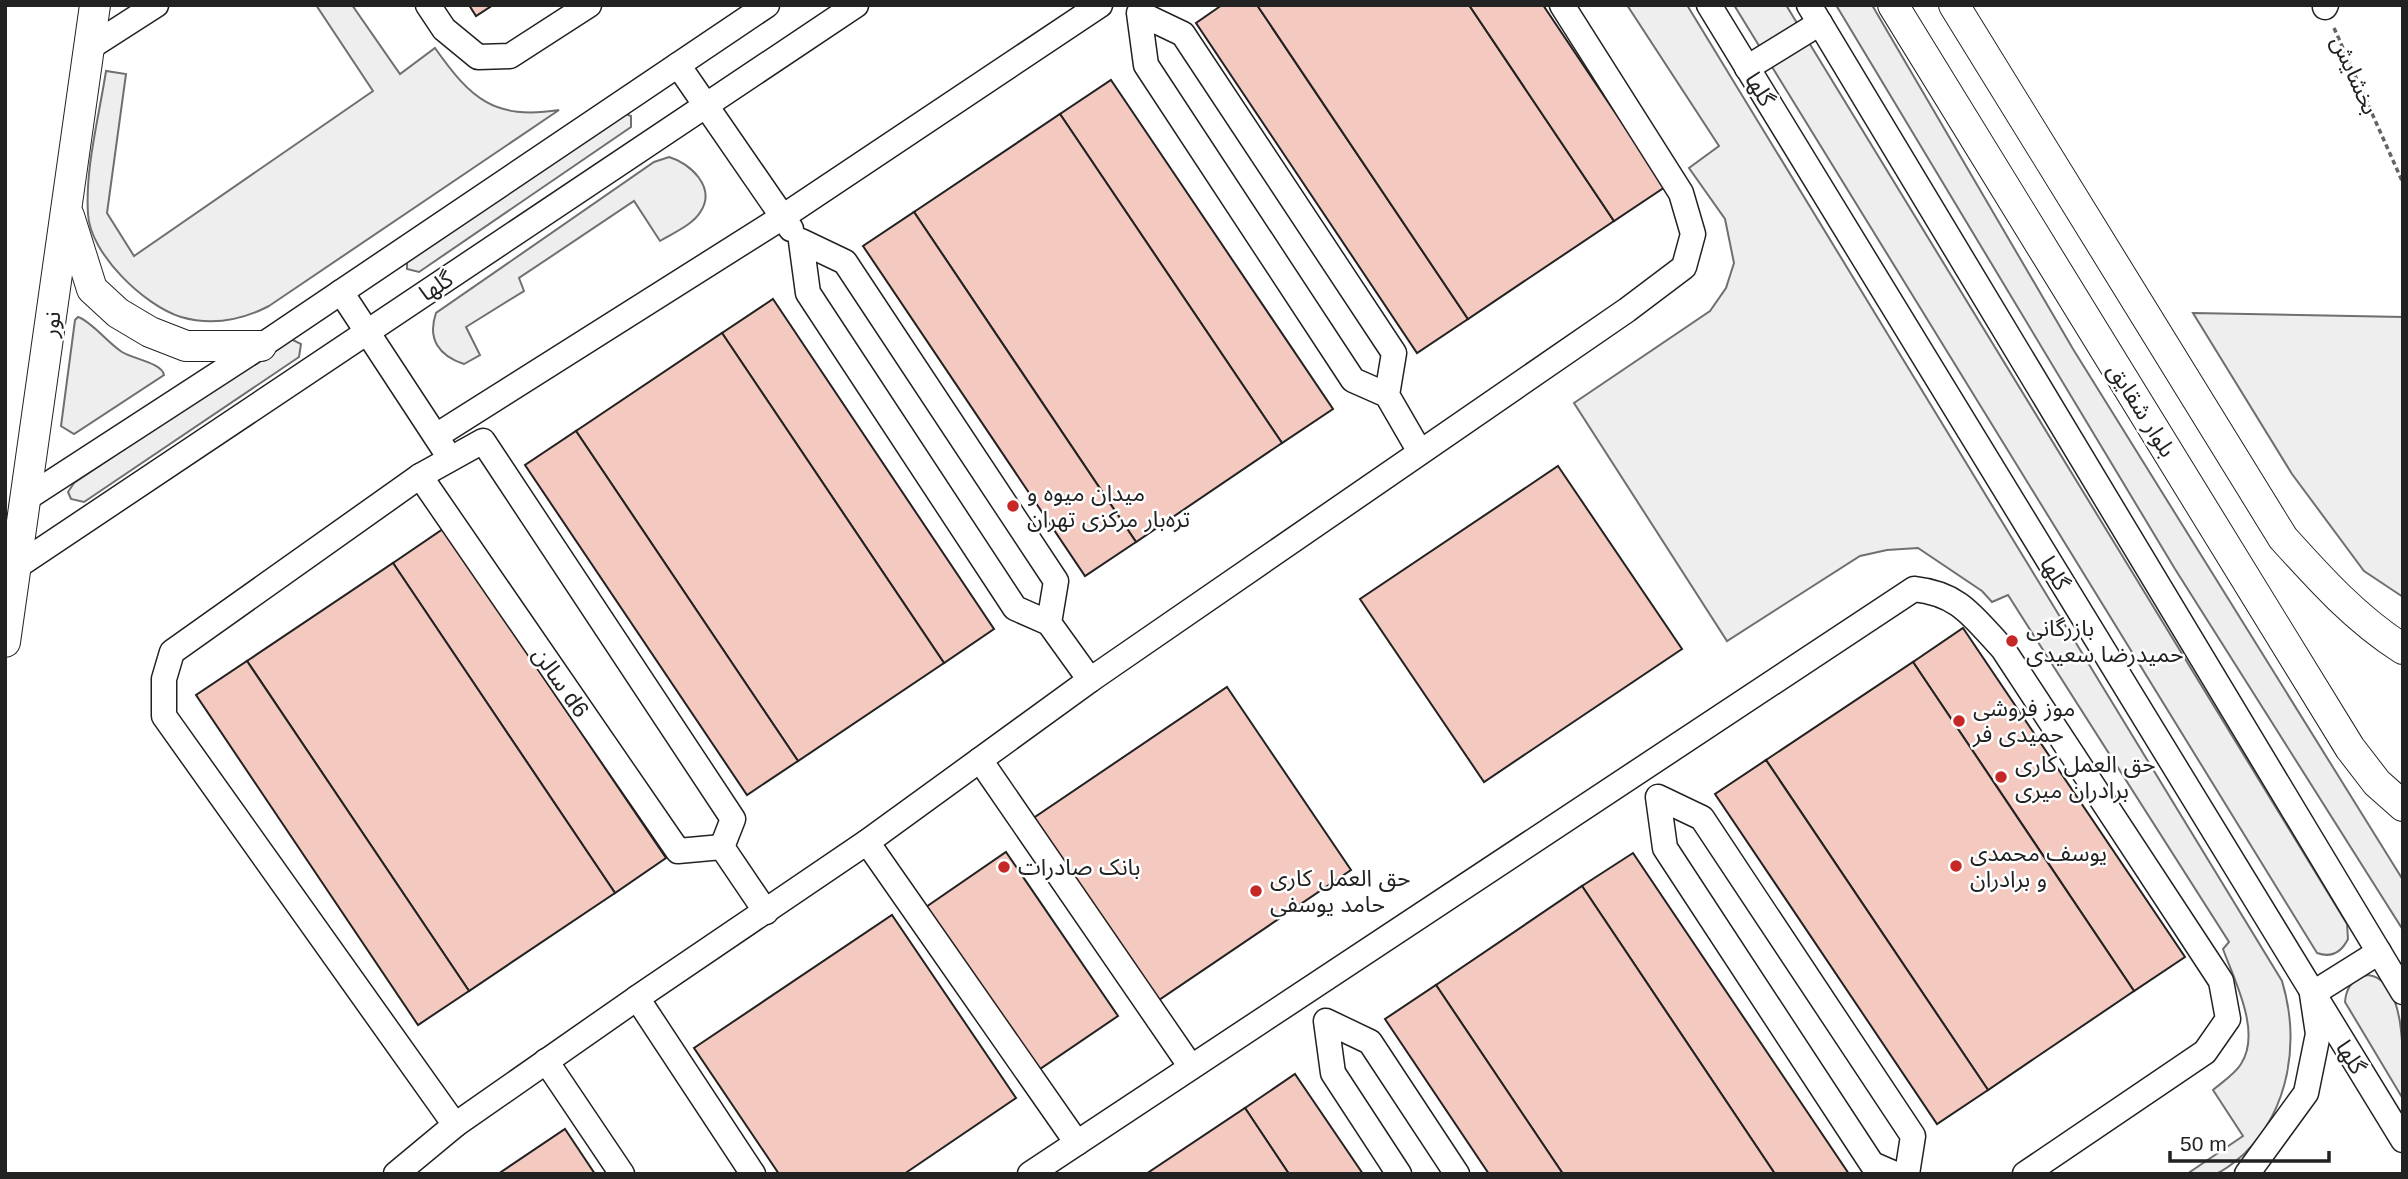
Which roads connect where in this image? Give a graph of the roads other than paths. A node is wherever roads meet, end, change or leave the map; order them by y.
1 (95, 5) edge
2 (156, 5) edge
3 (428, 5) edge
4 (589, 5) edge
5 (767, 5) edge
6 (856, 5) edge
7 (1100, 5) edge
8 (1562, 5) edge
9 (1709, 5) edge
10 (1892, 5) edge
11 (1954, 5) edge
12 (1136, 9) edge
13 (1814, 14) edge
14 (89, 48) junction
15 (678, 65) junction
16 (1747, 68) junction
17 (705, 107) junction
18 (66, 209) junction
19 (781, 218) junction
20 (801, 241) junction
21 (341, 292) junction
22 (368, 332) junction
23 (261, 346) junction
24 (1387, 395) junction
25 (436, 436) junction
26 (1420, 452) junction
27 (450, 459) junction
28 (420, 477) junction
29 (16, 504) edge
30 (11, 571) edge
31 (1049, 623) junction
32 (5, 642) edge
33 (2403, 649) edge
34 (1090, 680) junction
35 (980, 760) junction
36 (1642, 769) junction
37 (1658, 797) junction
38 (2403, 806) edge
39 (867, 842) junction
40 (722, 847) junction
41 (766, 912) junction
42 (2379, 953) junction
43 (1307, 990) junction
44 (2403, 992) edge
45 (2312, 994) junction
46 (637, 998) junction
47 (1326, 1021) junction
48 (547, 1061) junction
49 (1191, 1067) junction
50 (455, 1125) junction
51 (2403, 1140) edge
52 (1077, 1143) junction
53 (396, 1174) edge
54 (622, 1174) edge
55 (753, 1174) edge
56 (1030, 1174) edge
57 (1399, 1174) edge
58 (1457, 1174) edge
59 (1895, 1174) edge
60 (1907, 1174) edge
61 (2025, 1174) edge
62 (2247, 1174) edge

1 - 14 main road, نور
2 - 14 street
3 - 4 street
5 - 15 street
6 - 17 street, گلها
7 - 19 street
8 - 26 street
9 - 16 street, گلها
10 - 38 main road, بلوار شقایق
11 - 33 main road
12 - 24 street
12 - 24 street
13 - 16 street
13 - 42 street
14 - 18 main road, نور
15 - 17 street
15 - 21 street
16 - 45 street, گلها
17 - 19 street
17 - 22 street, گلها
18 - 23 main road
18 - 29 main road, نور
19 - 20 street
19 - 25 street
20 - 31 street
20 - 31 street
21 - 22 street
21 - 23 street
22 - 25 street
22 - 30 street, گلها
23 - 29 street
24 - 26 street
25 - 27 street
26 - 34 street
27 - 28 street
27 - 40 street
28 - 40 street, سالن d6
28 - 50 street
29 - 30 main road, نور
30 - 32 main road, نور
31 - 34 street
34 - 35 street
35 - 39 street
35 - 49 street
36 - 37 street
36 - 43 street
36 - 61 street
37 - 59 street
37 - 60 street
39 - 41 street
39 - 52 street
40 - 41 street
41 - 46 street
42 - 44 street
42 - 45 street
43 - 47 street
43 - 49 street
45 - 51 street, گلها
45 - 62 street
46 - 48 street
46 - 55 street
47 - 57 street
47 - 58 street
48 - 50 street
48 - 54 street
49 - 52 street
50 - 53 street
52 - 56 street

